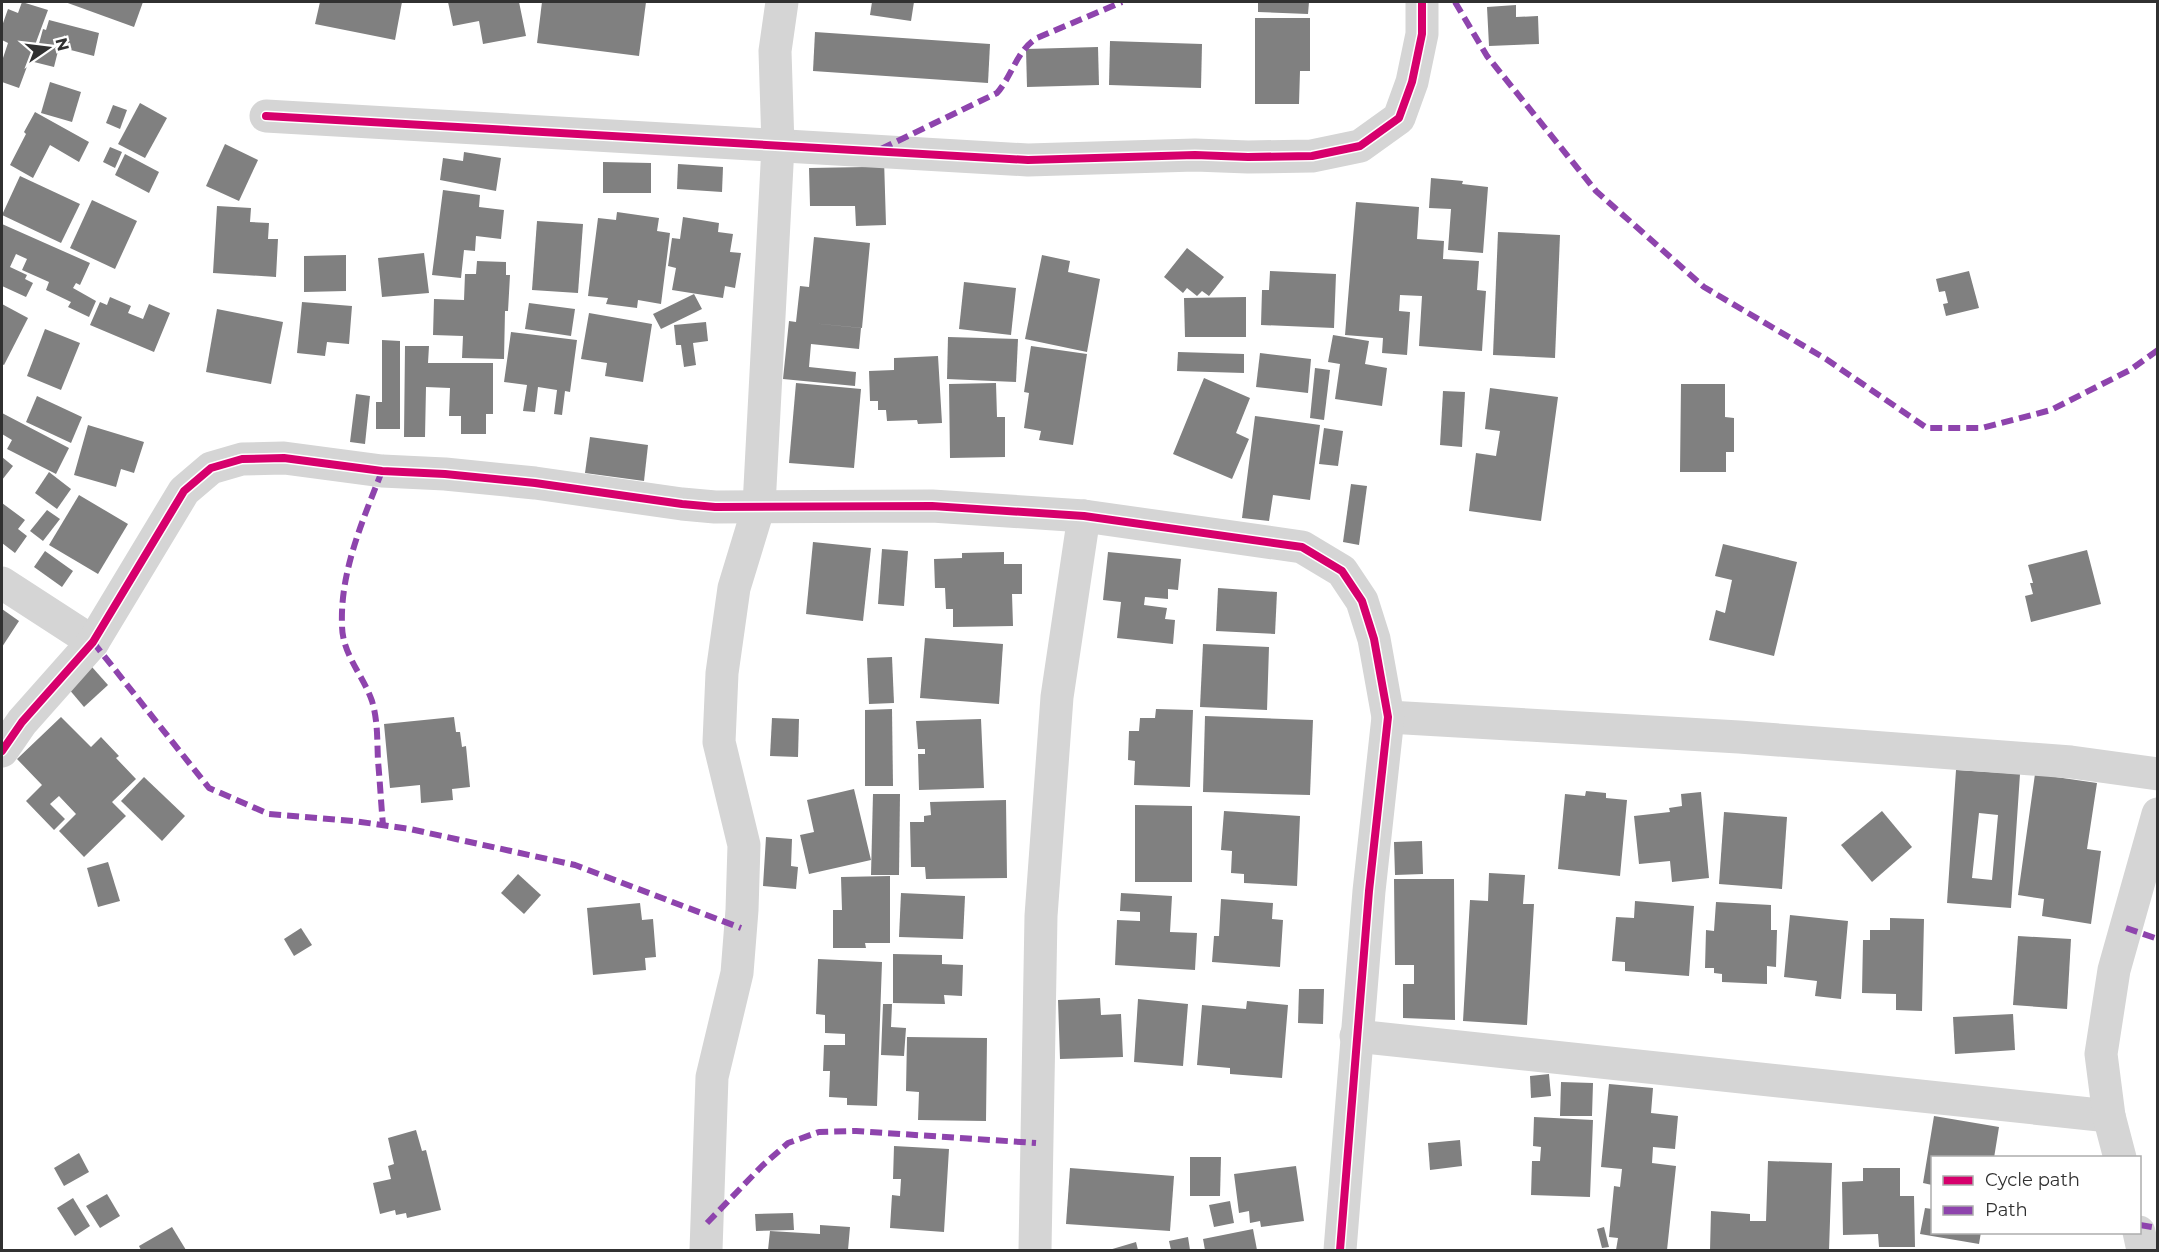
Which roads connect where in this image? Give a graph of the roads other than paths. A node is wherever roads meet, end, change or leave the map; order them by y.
1 (782, 2) edge
2 (1422, 2) edge
3 (266, 117) dead end
4 (778, 146) junction
5 (759, 506) junction
6 (1084, 516) junction
7 (2, 583) edge
8 (93, 642) junction
9 (1388, 717) junction
10 (2, 751) edge
11 (2157, 774) edge
12 (2157, 814) edge
13 (1356, 1036) junction
14 (2109, 1116) junction
15 (2119, 1156) edge
16 (2139, 1234) edge
17 (706, 1251) edge
18 (1035, 1251) edge
19 (1340, 1251) edge
20 (2143, 1251) edge

1 - 4 street
2 - 4 street
3 - 4 street
4 - 5 street
5 - 6 street
5 - 8 street
5 - 17 street
6 - 9 street
6 - 18 street
7 - 8 street
8 - 10 street
9 - 11 street
9 - 13 street
12 - 14 street
13 - 14 street
13 - 19 street
14 - 15 street
16 - 20 street

